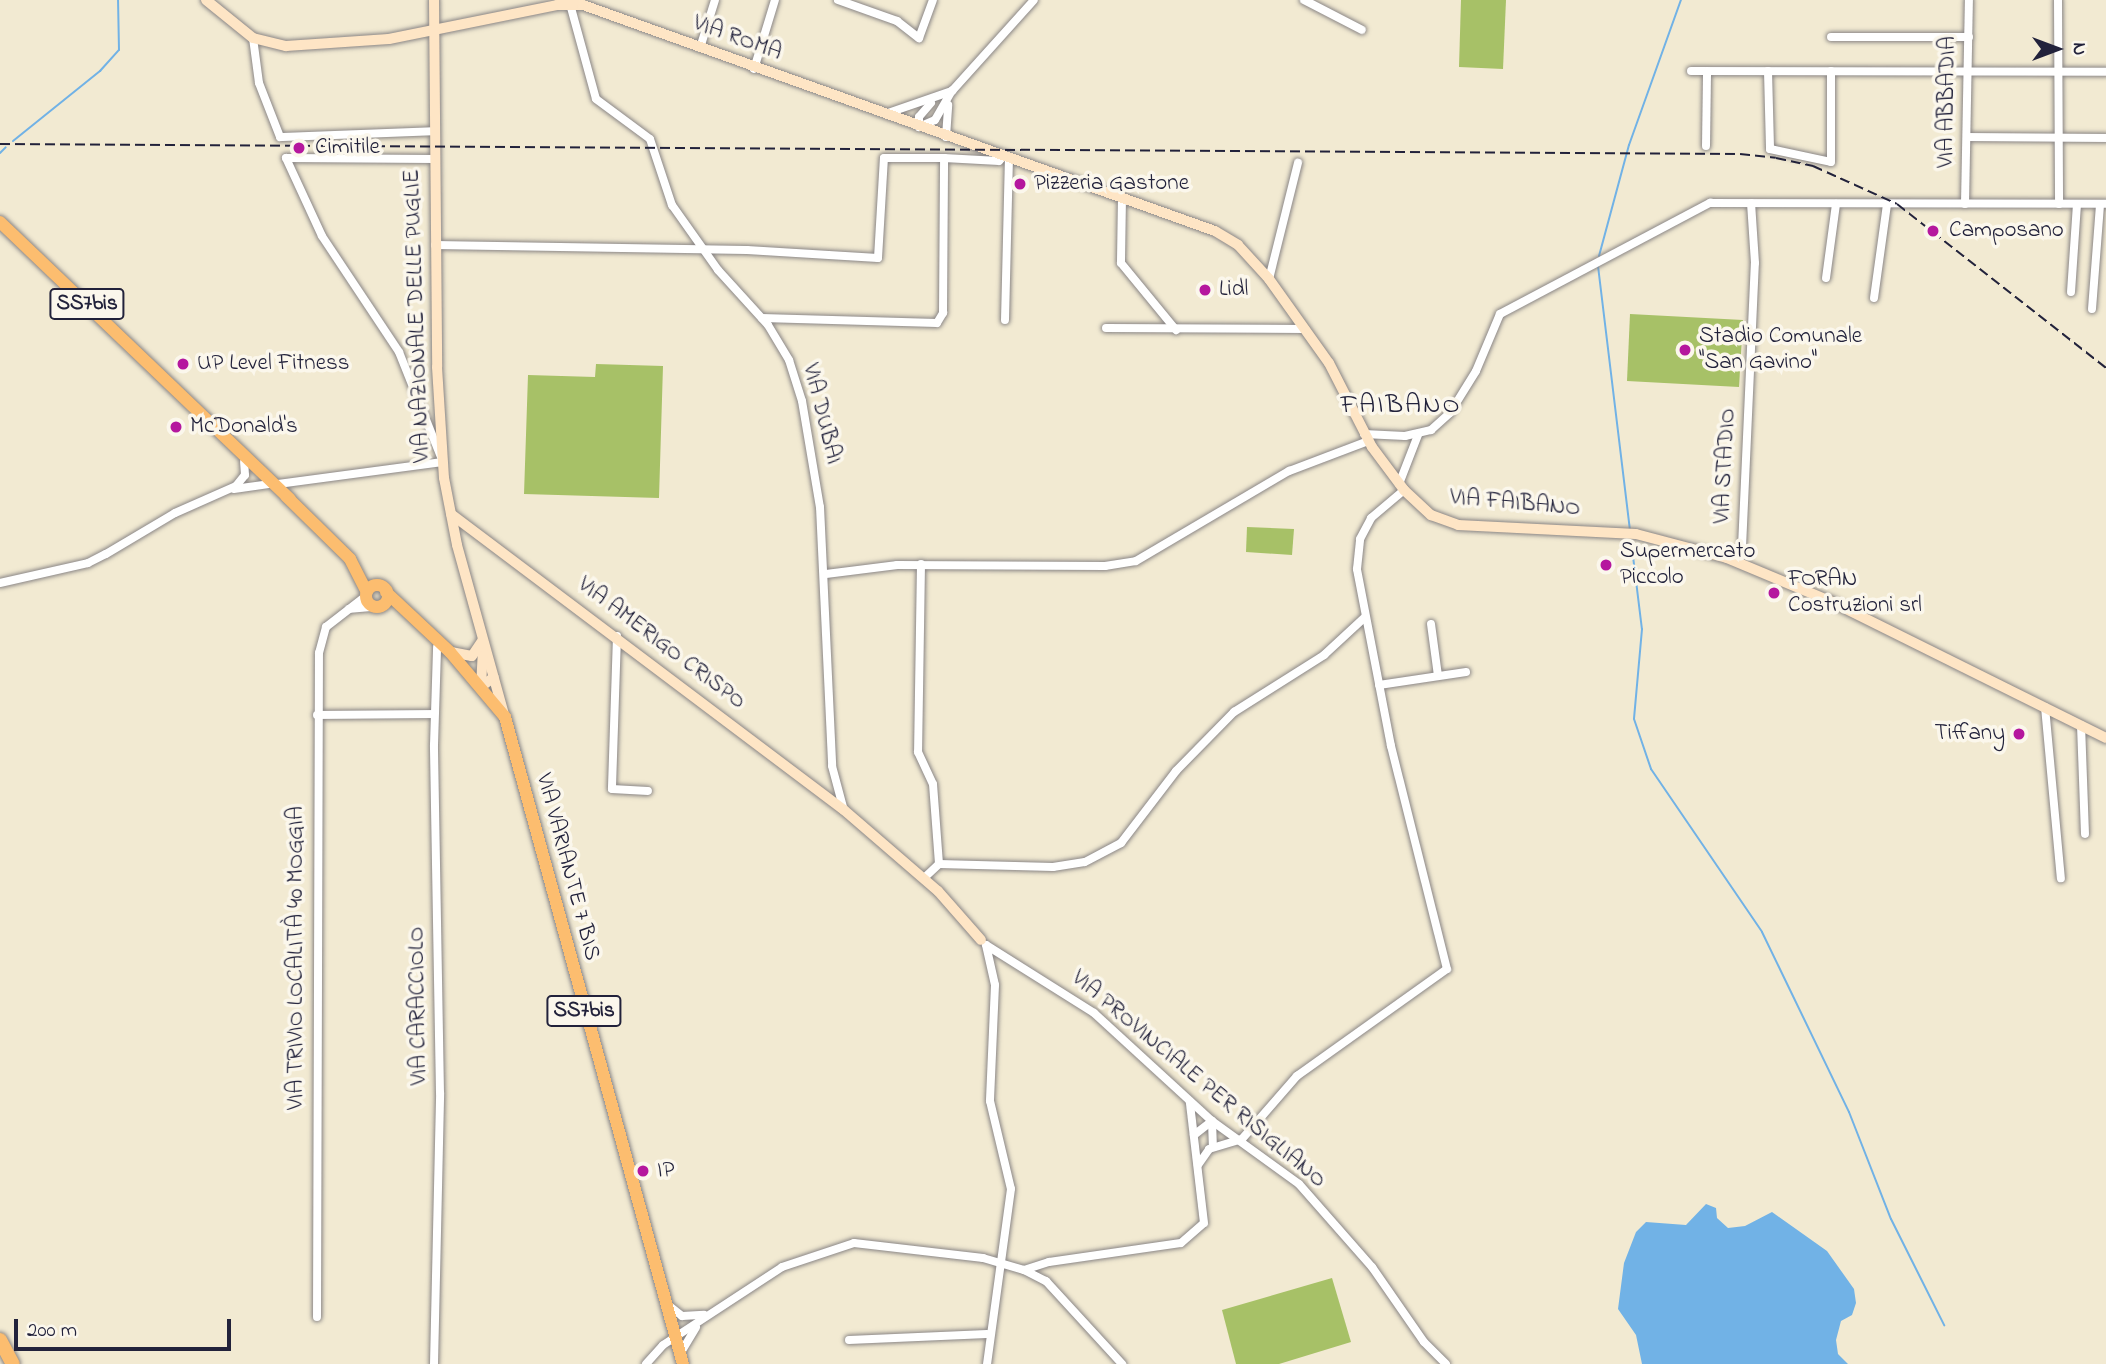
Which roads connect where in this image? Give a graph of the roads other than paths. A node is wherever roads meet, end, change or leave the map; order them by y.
1 (206, 0) edge
2 (434, 0) edge
3 (715, 0) edge
4 (775, 0) edge
5 (838, 0) edge
6 (933, 0) edge
7 (1034, 0) edge
8 (1304, 0) edge
9 (1969, 0) edge
10 (2058, 0) edge
11 (583, 3) edge
12 (570, 4) junction
13 (435, 30) junction
14 (1362, 30) dead end
15 (1831, 37) dead end
16 (1969, 37) junction
17 (253, 38) junction
18 (700, 48) junction
19 (754, 69) junction
20 (1691, 71) dead end
21 (1707, 71) junction
22 (1768, 71) junction
23 (1831, 71) junction
24 (1969, 72) junction
25 (2058, 72) junction
26 (2106, 72) edge
27 (952, 91) junction
28 (937, 99) junction
29 (949, 100) junction
30 (885, 114) junction
31 (919, 127) junction
32 (435, 131) junction
33 (946, 137) junction
34 (1968, 137) junction
35 (2058, 138) junction
36 (2106, 138) edge
37 (1706, 146) dead end
38 (944, 158) junction
39 (1006, 158) junction
40 (435, 159) junction
41 (1298, 163) dead end
42 (1033, 167) joint
43 (1122, 197) junction
44 (1751, 203) junction
45 (1836, 204) junction
46 (1887, 204) junction
47 (1965, 204) junction
48 (2059, 204) junction
49 (2077, 204) junction
50 (2103, 204) edge
51 (0, 222) edge
52 (435, 245) junction
53 (703, 250) junction
54 (1826, 278) dead end
55 (1269, 279) junction
56 (2071, 292) dead end
57 (1874, 298) dead end
58 (2092, 309) dead end
59 (762, 318) junction
60 (1005, 320) dead end
61 (1106, 328) dead end
62 (1176, 330) junction
63 (1305, 330) junction
64 (172, 388) junction
65 (1418, 435) junction
66 (1366, 437) junction
67 (237, 446) junction
68 (244, 462) junction
69 (443, 462) junction
70 (254, 478) junction
71 (273, 484) junction
72 (1402, 487) junction
73 (225, 491) junction
74 (451, 514) junction
75 (1737, 562) junction
76 (922, 564) junction
77 (356, 566) junction
78 (826, 574) junction
79 (0, 583) edge
80 (384, 589) junction
81 (371, 600) junction
82 (346, 609) junction
83 (410, 617) junction
84 (1365, 617) junction
85 (1431, 624) dead end
86 (617, 636) junction
87 (483, 639) junction
88 (437, 647) dead end
89 (450, 652) junction
90 (1466, 672) dead end
91 (1438, 676) junction
92 (494, 677) junction
93 (1379, 685) junction
94 (481, 688) junction
95 (2045, 707) junction
96 (434, 714) junction
97 (317, 715) junction
98 (505, 717) junction
99 (2081, 725) junction
100 (2106, 738) edge
101 (648, 792) dead end
102 (844, 810) junction
103 (2085, 834) dead end
104 (939, 864) junction
105 (924, 878) junction
106 (2062, 878) dead end
107 (984, 943) junction
108 (1190, 1103) junction
109 (1212, 1121) junction
110 (1194, 1135) junction
111 (1242, 1139) junction
112 (1213, 1147) junction
113 (1198, 1165) junction
114 (1001, 1263) junction
115 (1024, 1270) junction
116 (666, 1303) junction
117 (317, 1317) dead end
118 (705, 1317) junction
119 (988, 1334) junction
120 (676, 1337) junction
121 (0, 1340) edge
122 (849, 1340) dead end
123 (682, 1359) edge
124 (13, 1364) edge
125 (434, 1364) edge
126 (646, 1364) edge
127 (987, 1364) edge
128 (1122, 1364) edge
129 (1446, 1364) edge

1 - 17 street
2 - 13 street, VIA NAZIONALE DELLE PUGLIE
3 - 18 street
4 - 19 street
5 - 6 street
7 - 27 street
8 - 14 street
9 - 16 street, VIA ABBADIA
10 - 25 street
11 - 12 street, VIA ROMA
11 - 18 street, VIA ROMA
12 - 13 street, VIA ROMA
12 - 53 street, VIA DUBAI
13 - 17 street, VIA ROMA
13 - 32 street, VIA NAZIONALE DELLE PUGLIE
15 - 16 street
16 - 24 street, VIA ABBADIA
17 - 32 street
18 - 19 street, VIA ROMA
19 - 30 street, VIA ROMA
20 - 21 street
21 - 22 street
21 - 37 street
22 - 23 street
22 - 23 street
23 - 24 street
24 - 25 street
24 - 34 street, VIA ABBADIA
25 - 26 street
25 - 35 street
27 - 28 street
27 - 29 street
28 - 30 street
28 - 31 street
29 - 31 street
29 - 33 street
30 - 31 street, VIA ROMA
31 - 33 street, VIA ROMA
32 - 40 street, VIA NAZIONALE DELLE PUGLIE
33 - 39 street, VIA ROMA
34 - 35 street
34 - 47 street, VIA ABBADIA
35 - 36 street
35 - 48 street
38 - 39 street
38 - 53 street
38 - 59 street
39 - 42 street, VIA ROMA
39 - 60 street
40 - 52 street, VIA NAZIONALE DELLE PUGLIE
40 - 69 street
41 - 55 street
42 - 43 street, VIA FAIBANO
43 - 55 street, VIA FAIBANO
43 - 62 street
44 - 45 street
44 - 65 street
44 - 75 street, VIA STADIO
45 - 46 street
45 - 54 street
46 - 47 street
46 - 57 street
47 - 48 street
48 - 49 street
49 - 50 street
49 - 56 street
50 - 58 street
51 - 64 main road, VIA VARIANTE 7 BIS / SS7bis
52 - 53 street
52 - 69 street, VIA NAZIONALE DELLE PUGLIE
53 - 59 street, VIA DUBAI
55 - 63 street, VIA FAIBANO
59 - 78 street, VIA DUBAI
61 - 62 street
62 - 63 street
63 - 66 street, VIA FAIBANO
64 - 67 main road, VIA VARIANTE 7 BIS / SS7bis
64 - 68 main road, VIA VARIANTE 7 BIS / SS7bis
65 - 66 street
65 - 72 street
66 - 72 street, VIA FAIBANO
66 - 76 street
67 - 70 main road, VIA VARIANTE 7 BIS / SS7bis
67 - 71 main road, VIA VARIANTE 7 BIS / SS7bis
68 - 70 main road, VIA VARIANTE 7 BIS / SS7bis
68 - 73 street
69 - 71 street
69 - 74 street, VIA NAZIONALE DELLE PUGLIE
70 - 71 main road, VIA VARIANTE 7 BIS / SS7bis
70 - 73 street
71 - 77 main road, VIA VARIANTE 7 BIS / SS7bis
72 - 75 street, VIA FAIBANO
72 - 84 street
73 - 79 street
74 - 86 street, VIA AMERIGO CRISPO
74 - 87 street, VIA NAZIONALE DELLE PUGLIE
75 - 95 street, VIA FAIBANO
76 - 78 street
76 - 104 street
77 - 80 main road, VIA VARIANTE 7 BIS / SS7bis
77 - 81 main road, VIA VARIANTE 7 BIS / SS7bis
78 - 102 street, VIA DUBAI
80 - 81 main road
80 - 81 main road
80 - 83 main road, VIA VARIANTE 7 BIS / SS7bis
81 - 82 street, VIA TRIVIO LOCALITÀ 40 MOGGIA
81 - 82 street
81 - 83 main road, VIA VARIANTE 7 BIS / SS7bis
82 - 97 street, VIA TRIVIO LOCALITÀ 40 MOGGIA
83 - 89 main road, VIA VARIANTE 7 BIS / SS7bis
84 - 93 street
84 - 104 street
85 - 91 street
86 - 101 street
86 - 102 street, VIA AMERIGO CRISPO
87 - 89 street
87 - 92 street, VIA NAZIONALE DELLE PUGLIE
87 - 94 street, VIA NAZIONALE DELLE PUGLIE
88 - 96 street, VIA CARACCIOLO
89 - 94 main road, VIA VARIANTE 7 BIS / SS7bis
90 - 91 street
91 - 93 street
92 - 94 street
92 - 98 street, VIA NAZIONALE DELLE PUGLIE
93 - 111 street
94 - 98 main road, VIA VARIANTE 7 BIS / SS7bis
95 - 99 street, VIA FAIBANO
95 - 106 street
96 - 97 street
96 - 125 street, VIA CARACCIOLO
97 - 117 street, VIA TRIVIO LOCALITÀ 40 MOGGIA
98 - 116 main road, VIA VARIANTE 7 BIS / SS7bis
99 - 100 street, VIA FAIBANO
99 - 103 street
102 - 105 street, VIA AMERIGO CRISPO
104 - 105 street
105 - 107 street, VIA AMERIGO CRISPO
107 - 108 street, VIA PROVINCIALE PER RISIGLIANO
107 - 114 street
108 - 109 street, VIA PROVINCIALE PER RISIGLIANO
108 - 110 street
109 - 110 street
109 - 111 street, VIA PROVINCIALE PER RISIGLIANO
109 - 112 street
110 - 113 street
111 - 112 street
111 - 129 street, VIA PROVINCIALE PER RISIGLIANO
112 - 113 street
113 - 115 street
114 - 115 street
114 - 118 street
114 - 119 street
115 - 128 street
116 - 118 street
116 - 120 main road, VIA VARIANTE 7 BIS / SS7bis
118 - 120 street
118 - 123 street
119 - 122 street
119 - 127 street
120 - 123 main road, VIA VARIANTE 7 BIS / SS7bis
120 - 126 street
121 - 124 highway

